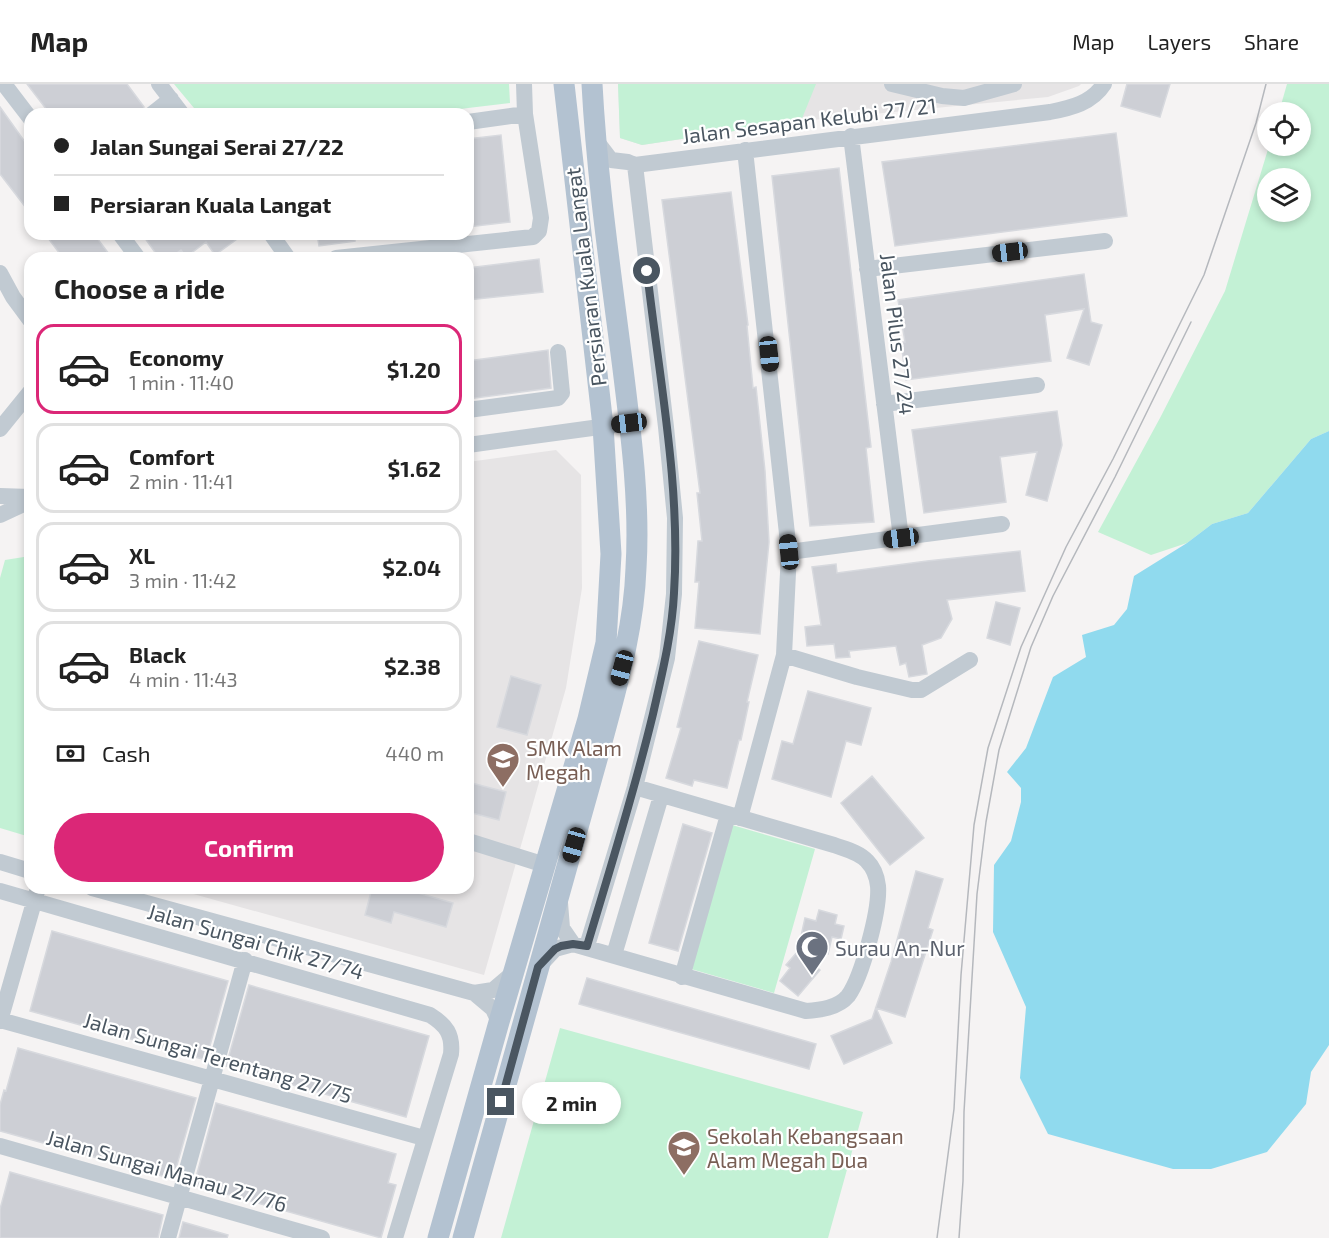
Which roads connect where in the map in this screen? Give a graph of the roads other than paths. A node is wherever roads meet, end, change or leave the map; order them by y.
1 (4, 84) edge
2 (159, 84) edge
3 (524, 84) edge
4 (564, 84) edge
5 (592, 84) edge
6 (892, 84) edge
7 (1014, 84) edge
8 (1104, 84) edge
9 (171, 99) junction
10 (160, 108) edge
11 (178, 108) edge
12 (24, 110) edge
13 (525, 114) junction
14 (474, 121) edge
15 (851, 136) junction
16 (595, 138) junction
17 (745, 150) junction
18 (635, 165) junction
19 (601, 195) junction
20 (1105, 241) dead end
21 (392, 252) edge
22 (867, 269) junction
23 (0, 273) edge
24 (24, 312) edge
25 (558, 352) dead end
26 (1037, 385) dead end
27 (24, 399) edge
28 (884, 404) junction
29 (474, 409) edge
30 (629, 423) junction
31 (603, 426) junction
32 (0, 429) edge
33 (474, 444) edge
34 (0, 496) edge
35 (24, 498) edge
36 (24, 502) edge
37 (0, 515) edge
38 (1002, 524) dead end
39 (901, 538) junction
40 (789, 552) junction
41 (784, 655) junction
42 (970, 660) dead end
43 (635, 788) junction
44 (662, 796) junction
45 (734, 817) junction
46 (474, 844) edge
47 (0, 862) edge
48 (545, 865) junction
49 (24, 869) edge
50 (0, 891) edge
51 (24, 893) edge
52 (36, 894) edge
53 (114, 894) edge
54 (559, 895) junction
55 (580, 945) junction
56 (615, 956) junction
57 (245, 960) junction
58 (538, 967) junction
59 (513, 973) junction
60 (682, 976) junction
61 (474, 993) junction
62 (0, 1020) edge
63 (499, 1022) junction
64 (211, 1079) junction
65 (424, 1138) junction
66 (0, 1146) edge
67 (179, 1197) junction
68 (168, 1238) edge
69 (322, 1238) edge
70 (395, 1238) edge
71 (438, 1238) edge
72 (463, 1238) edge

1 - 12 street
2 - 9 street
3 - 13 street
4 - 31 main road, Persiaran Kuala Langat
5 - 16 main road, Persiaran Kuala Langat
6 - 7 street
8 - 15 street, Jalan Sesapan Kelubi 27/21
9 - 10 street
9 - 11 street
13 - 14 street
13 - 21 street
15 - 17 street, Jalan Sesapan Kelubi 27/21
15 - 22 street, Jalan Pilus 27/24
16 - 18 street, Jalan Sesapan Kelubi 27/21
16 - 19 main road, Persiaran Kuala Langat
17 - 18 street, Jalan Sesapan Kelubi 27/21
17 - 40 street
18 - 19 street
18 - 43 street
19 - 30 main road, Persiaran Kuala Langat
20 - 22 street
22 - 28 street, Jalan Pilus 27/24
23 - 24 street
25 - 29 street
26 - 28 street
27 - 32 street
28 - 39 street, Jalan Pilus 27/24
30 - 31 street
30 - 54 main road, Persiaran Kuala Langat
31 - 33 street
31 - 48 main road, Persiaran Kuala Langat
34 - 35 street
36 - 37 street
38 - 39 street
39 - 40 street
40 - 41 street
41 - 42 street
41 - 45 street
43 - 44 street
43 - 55 street
44 - 45 street
44 - 56 street
45 - 60 street
45 - 60 street
46 - 48 street
47 - 49 street
48 - 59 main road, Persiaran Kuala Langat
50 - 51 street, Jalan Sungai Chik 27/74
52 - 57 street, Jalan Sungai Chik 27/74
52 - 62 street
53 - 61 street
54 - 55 street
54 - 58 main road, Persiaran Kuala Langat
55 - 56 street
55 - 58 street
56 - 60 street
57 - 64 street
57 - 65 street, Jalan Sungai Chik 27/74
58 - 72 main road, Persiaran Kuala Langat
59 - 61 street
59 - 63 main road, Persiaran Kuala Langat
61 - 63 street
62 - 64 street, Jalan Sungai Terentang 27/75
63 - 71 main road, Persiaran Kuala Langat
64 - 65 street, Jalan Sungai Terentang 27/75
64 - 67 street
65 - 70 street
66 - 67 street, Jalan Sungai Manau 27/76
67 - 68 street
67 - 69 street, Jalan Sungai Manau 27/76

